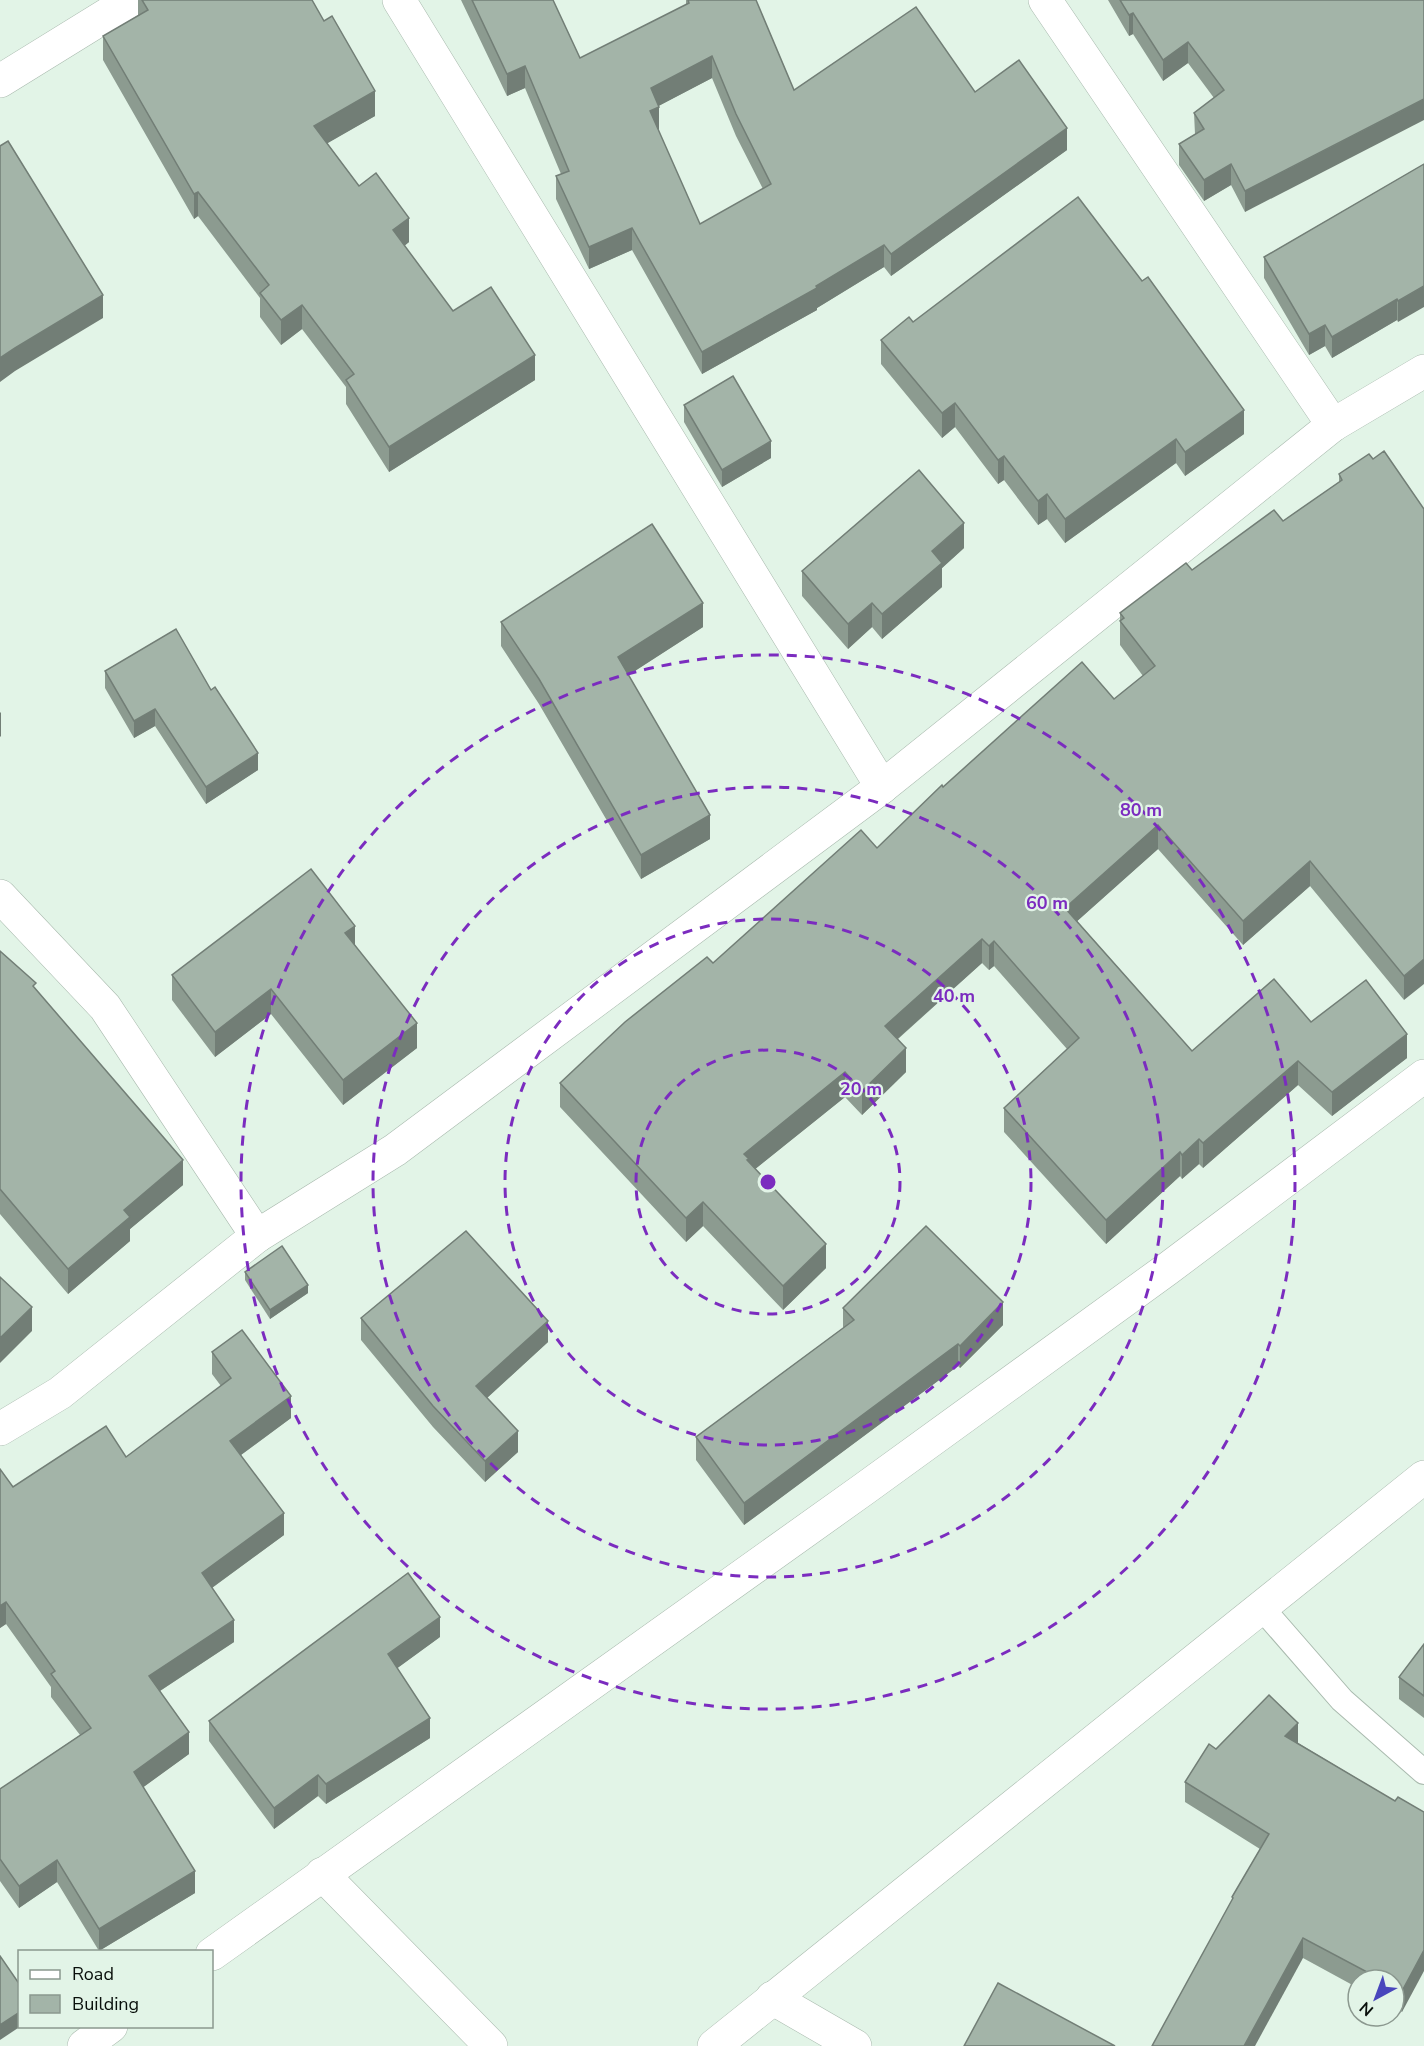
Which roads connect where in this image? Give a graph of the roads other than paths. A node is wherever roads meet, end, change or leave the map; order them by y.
1 (131, 0) edge
2 (399, 0) edge
3 (1045, 0) edge
4 (0, 81) edge
5 (1424, 371) edge
6 (1333, 425) junction
7 (882, 787) junction
8 (0, 896) edge
9 (1424, 1076) edge
10 (257, 1236) junction
11 (0, 1429) edge
12 (1424, 1477) edge
13 (1261, 1607) junction
14 (1424, 1772) edge
15 (322, 1874) junction
16 (213, 1953) edge
17 (772, 1998) junction
18 (108, 2028) edge
19 (84, 2046) edge
20 (491, 2046) edge
21 (714, 2046) edge
22 (855, 2046) edge

1 - 4 street
2 - 7 street
3 - 6 street
5 - 6 street
6 - 7 street
7 - 10 street
8 - 10 street
9 - 15 street
10 - 11 street
12 - 13 street
13 - 14 lane
13 - 17 street
15 - 16 street
15 - 20 street
17 - 21 street
17 - 22 street
18 - 19 street

